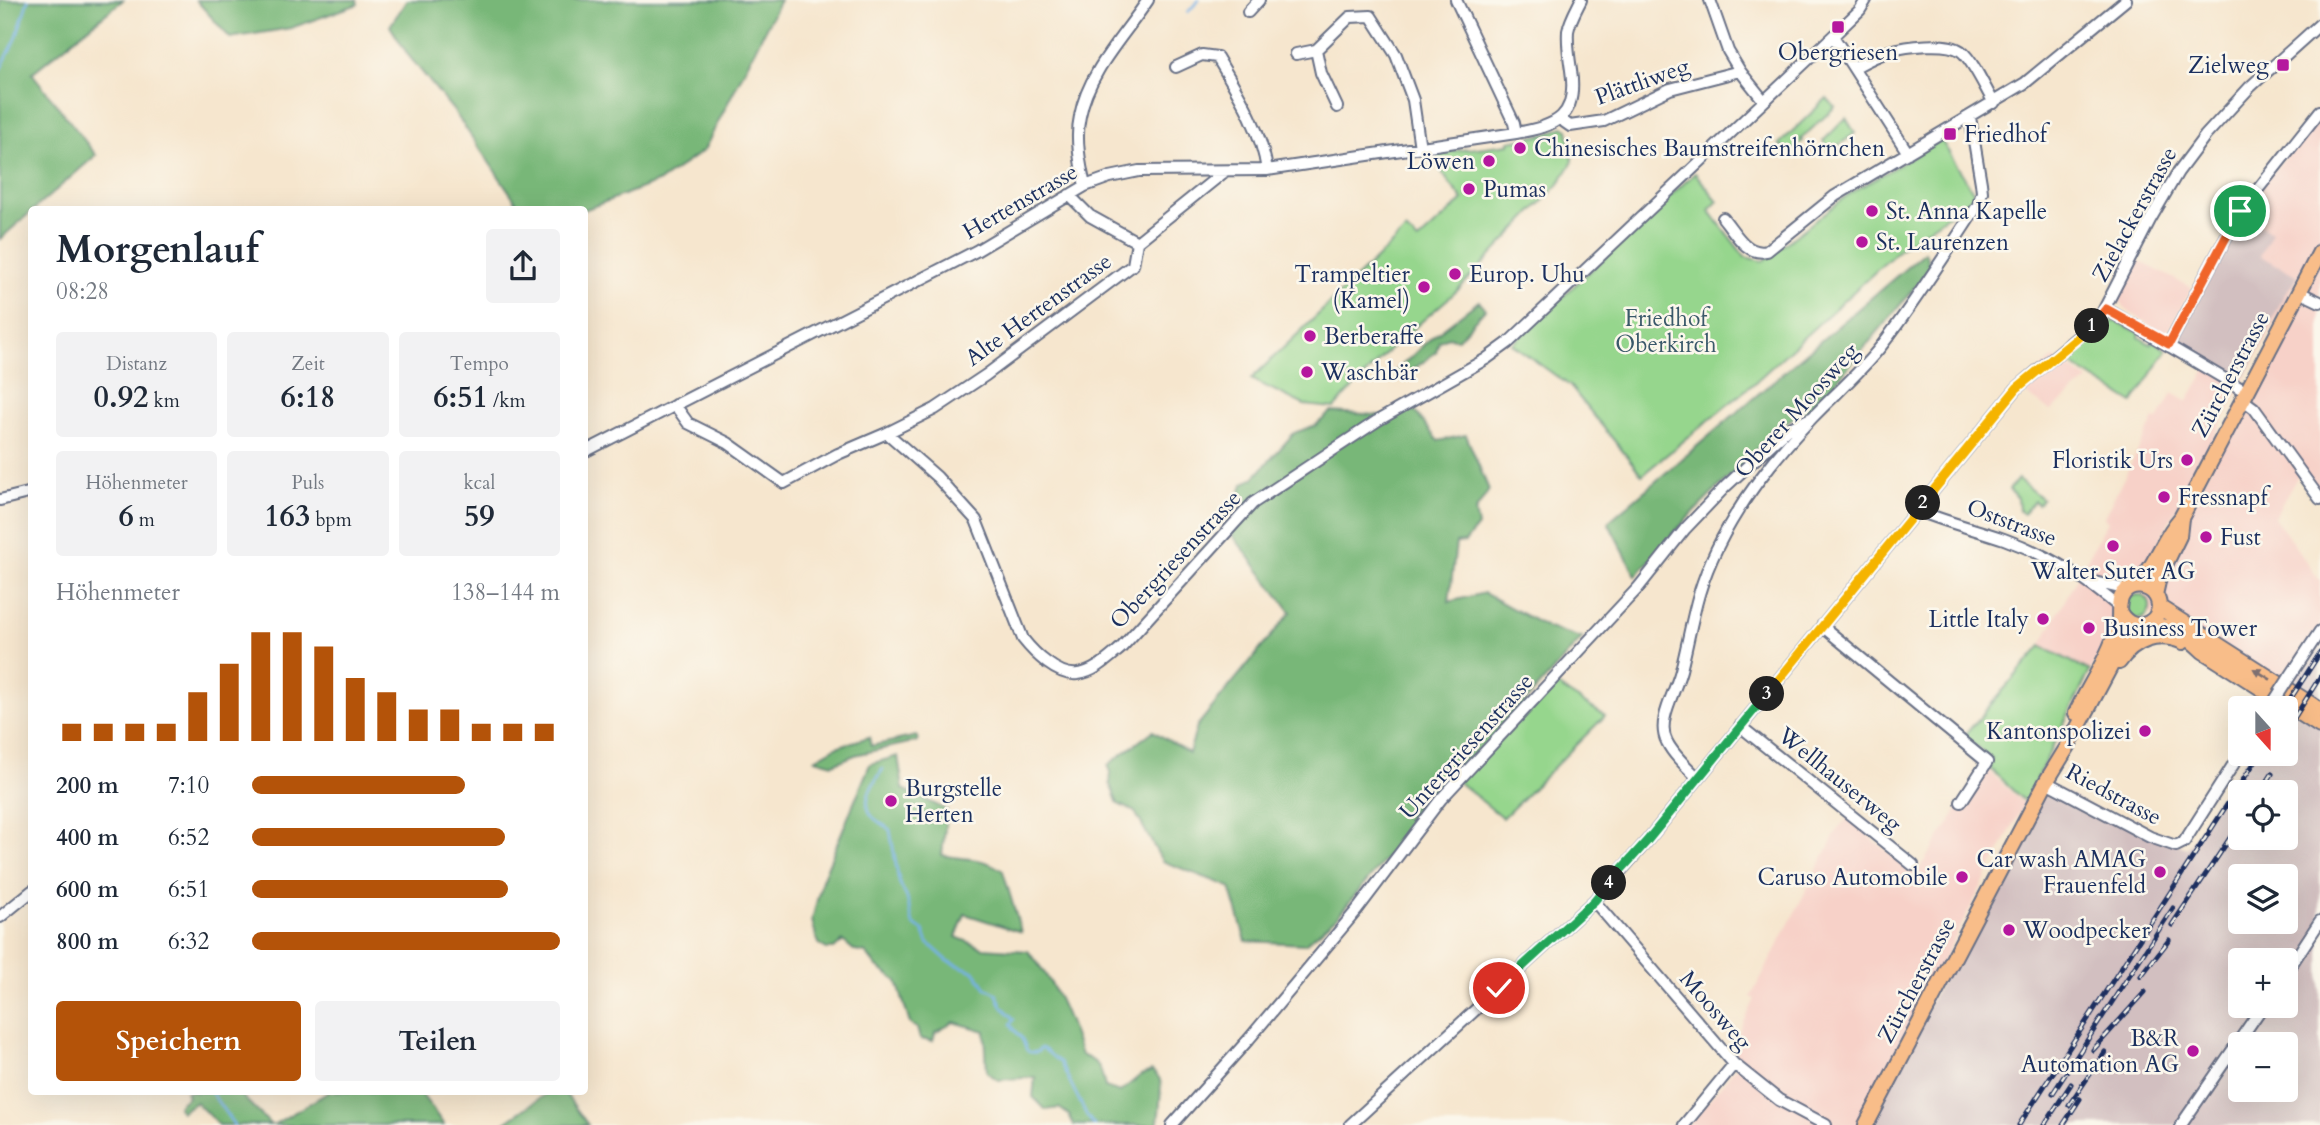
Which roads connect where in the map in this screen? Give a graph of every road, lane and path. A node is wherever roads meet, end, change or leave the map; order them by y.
1 (1148, 0) edge
2 (1259, 0) edge
3 (1456, 0) edge
4 (1581, 0) edge
5 (1710, 0) edge
6 (1866, 0) edge
7 (2126, 0) edge
8 (1248, 12) dead end
9 (2316, 28) edge
10 (1833, 36) junction
11 (2320, 42) edge
12 (1316, 50) junction
13 (1296, 54) dead end
14 (1176, 67) dead end
15 (1855, 68) junction
16 (1740, 71) junction
17 (1765, 101) junction
18 (1994, 103) junction
19 (1337, 107) dead end
20 (2320, 111) edge
21 (1969, 117) junction
22 (1560, 119) junction
23 (1516, 133) junction
24 (1420, 148) junction
25 (1908, 153) junction
26 (1268, 170) junction
27 (1224, 172) junction
28 (1085, 186) junction
29 (1069, 195) junction
30 (1723, 218) dead end
31 (1137, 242) junction
32 (2320, 252) edge
33 (2299, 292) junction
34 (2320, 302) edge
35 (2106, 309) junction
36 (2169, 344) junction
37 (2245, 396) junction
38 (675, 405) junction
39 (1813, 417) junction
40 (887, 433) junction
41 (588, 450) edge
42 (28, 493) edge
43 (2320, 499) edge
44 (0, 500) edge
45 (1917, 510) junction
46 (2181, 518) junction
47 (2087, 581) junction
48 (2133, 588) junction
49 (2157, 601) junction
50 (2120, 610) junction
51 (2143, 625) junction
52 (1822, 626) junction
53 (2320, 631) edge
54 (2203, 651) junction
55 (2096, 695) junction
56 (2277, 696) edge
57 (2320, 710) edge
58 (1740, 726) junction
59 (2320, 726) edge
60 (2232, 766) edge
61 (1698, 778) junction
62 (2046, 782) junction
63 (1961, 802) dead end
64 (1913, 865) dead end
65 (28, 894) edge
66 (1594, 901) junction
67 (0, 917) edge
68 (2320, 921) edge
69 (2298, 955) edge
70 (2255, 1018) edge
71 (1734, 1064) junction
72 (1172, 1125) edge
73 (1350, 1125) edge
74 (1684, 1125) edge
75 (1826, 1125) edge
76 (1866, 1125) edge
77 (2181, 1125) edge

1 - 28 street
2 - 8 street
3 - 23 street
4 - 22 street
5 - 16 street
6 - 10 street, Obergriesenstrasse
7 - 18 street
9 - 11 street
9 - 35 street, Zielackerstrasse
10 - 15 street
10 - 17 street, Obergriesenstrasse
12 - 13 street
12 - 19 street
12 - 24 street
14 - 26 street
15 - 18 street
15 - 25 street
16 - 17 street
16 - 22 street, Plättliweg
17 - 40 street, Obergriesenstrasse
18 - 21 street
20 - 36 street
21 - 25 street
21 - 39 street, Oberer Moosweg
22 - 23 street, Hertenstrasse
23 - 24 street, Hertenstrasse
24 - 26 street, Hertenstrasse
25 - 30 street
26 - 27 street, Hertenstrasse
27 - 28 street, Hertenstrasse
27 - 31 street, Alte Hertenstrasse
28 - 29 street, Hertenstrasse
29 - 31 street
29 - 38 street, Hertenstrasse
31 - 40 street, Alte Hertenstrasse
32 - 33 main road, Zürcherstrasse
33 - 34 street
33 - 37 main road, Zürcherstrasse
35 - 36 street
35 - 45 street
36 - 37 street
37 - 43 street
37 - 46 main road, Zürcherstrasse
38 - 40 street
38 - 41 street, Hertenstrasse
39 - 61 street, Oberer Moosweg
39 - 72 street, Untergriesenstrasse
42 - 44 street
45 - 47 street, Oststrasse
45 - 52 street
46 - 48 main road, Zürcherstrasse
46 - 49 main road, Zürcherstrasse
47 - 48 street, Oststrasse
47 - 50 street, Oststrasse
48 - 49 main road
48 - 50 main road
49 - 51 main road
57 -> 49 main road
50 - 51 main road
50 - 62 main road, Zürcherstrasse
51 - 54 main road
51 - 55 main road, Zürcherstrasse
52 - 58 street
52 - 63 street
53 - 56 street, bridge
54 - 55 main road
54 - 59 main road
55 - 62 main road, Zürcherstrasse
58 - 61 street
58 - 64 street, Wellhauserweg
60 - 62 street, Riedstrasse
61 - 66 street
62 - 76 main road, Zürcherstrasse
65 - 67 street
66 - 71 street, Moosweg
66 - 73 street
68 - 69 street
70 - 77 street
71 - 74 street
71 - 75 street, Moosweg

